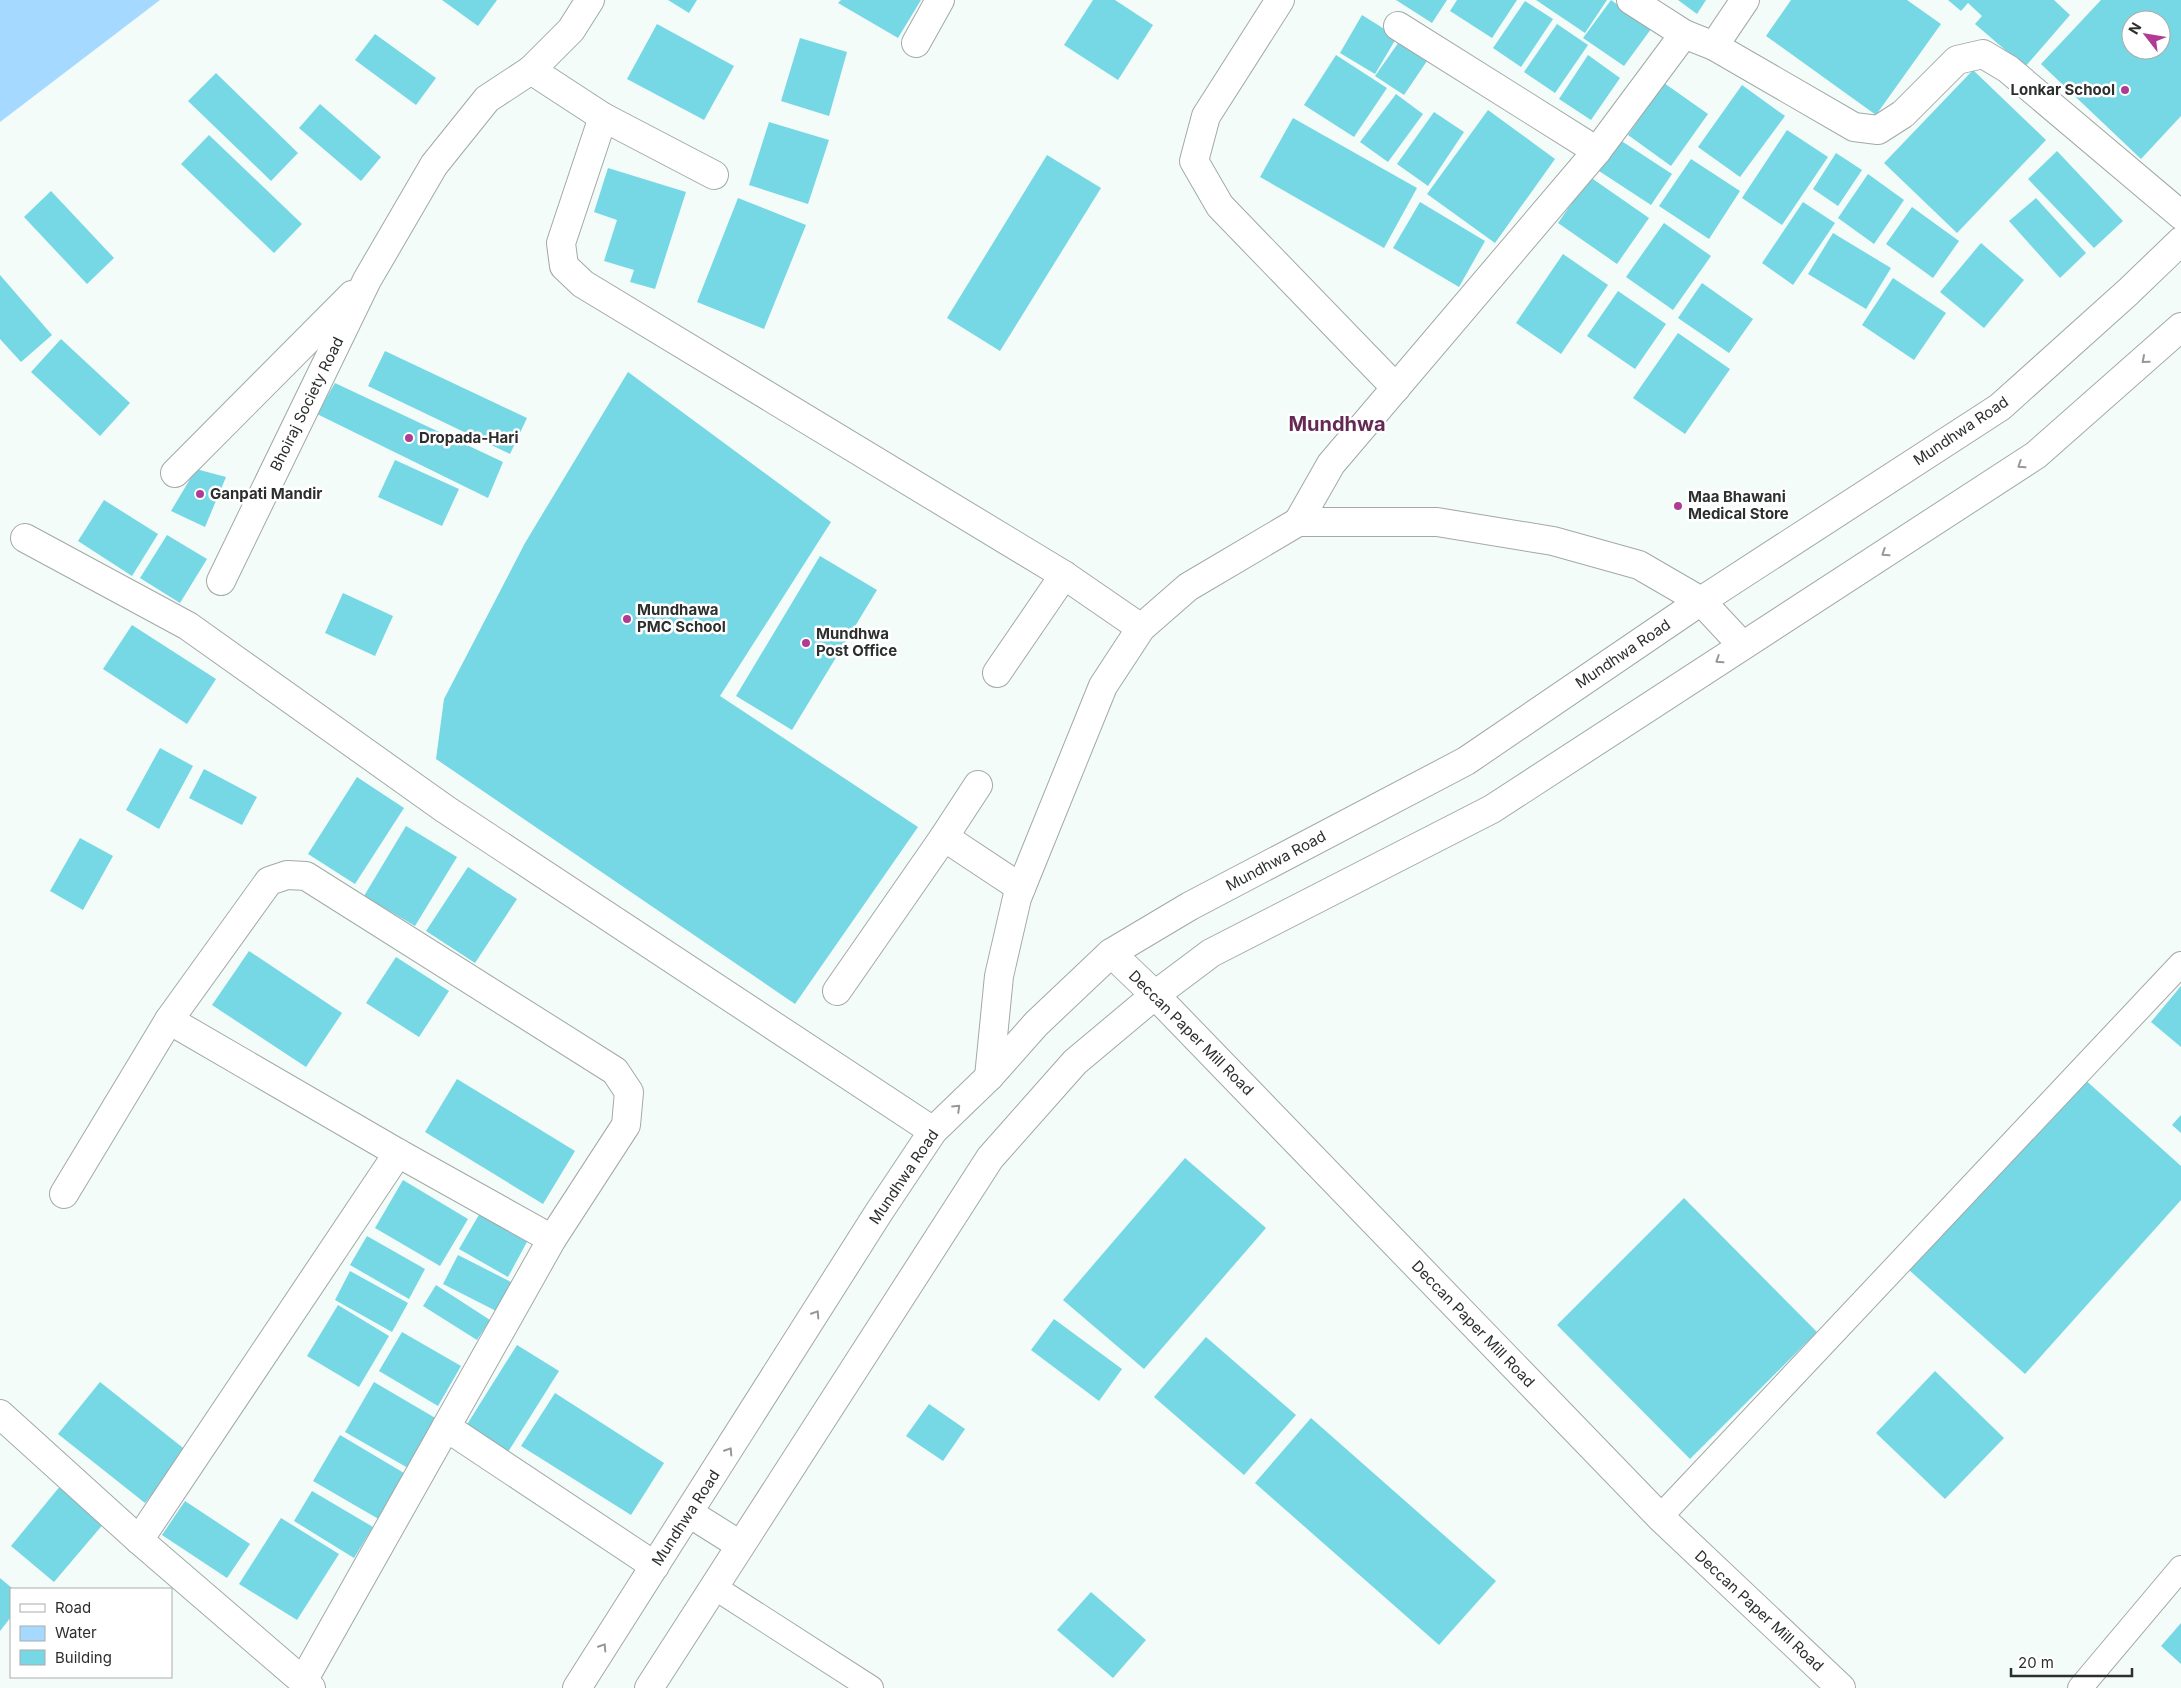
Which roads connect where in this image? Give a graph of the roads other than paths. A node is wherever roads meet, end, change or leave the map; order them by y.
1 (590, 0) edge
2 (940, 0) edge
3 (1280, 0) edge
4 (1631, 0) edge
5 (1745, 0) edge
6 (1398, 26) dead end
7 (1684, 34) junction
8 (916, 43) dead end
9 (1714, 46) junction
10 (531, 70) junction
11 (603, 117) junction
12 (1597, 151) junction
13 (714, 175) dead end
14 (2181, 215) edge
15 (2181, 241) edge
16 (367, 280) junction
17 (2181, 327) edge
18 (1396, 388) junction
19 (175, 473) dead end
20 (1298, 522) junction
21 (25, 538) dead end
22 (1064, 575) junction
23 (221, 581) dead end
24 (1701, 601) junction
25 (1140, 628) junction
26 (1742, 645) junction
27 (997, 673) dead end
28 (978, 785) dead end
29 (944, 837) junction
30 (1021, 888) junction
31 (1111, 953) junction
32 (2181, 964) edge
33 (838, 991) dead end
34 (1155, 995) junction
35 (169, 1020) junction
36 (989, 1077) junction
37 (933, 1131) junction
38 (398, 1153) junction
39 (64, 1194) dead end
40 (552, 1239) junction
41 (0, 1414) edge
42 (446, 1427) junction
43 (689, 1513) junction
44 (1660, 1517) junction
45 (139, 1540) junction
46 (740, 1545) junction
47 (655, 1566) junction
48 (2181, 1568) edge
49 (714, 1587) junction
50 (307, 1684) edge
51 (577, 1688) edge
52 (649, 1688) edge
53 (871, 1688) edge
54 (1842, 1688) edge
55 (2080, 1688) edge

1 - 10 street, Bhoiraj Society Road
2 - 8 street
3 - 18 street
4 - 7 street
5 - 9 street
6 - 12 street
7 - 9 street
7 - 12 street
9 - 14 street
10 - 11 street
10 - 16 street, Bhoiraj Society Road
11 - 13 street
11 - 22 street
12 - 18 street
15 - 24 street, Mundhwa Road
16 - 19 street, Bhoiraj Society Road
16 - 23 street, Bhoiraj Society Road
17 -> 26 street
18 - 20 street
20 - 24 street
20 - 25 street
21 - 37 street
22 - 25 street
22 - 27 street
24 - 26 street
24 - 31 street, Mundhwa Road
25 - 30 street
26 -> 34 street
28 - 29 street
29 - 30 street
29 - 33 street
30 - 36 street
31 - 34 street, Deccan Paper Mill Road
31 - 36 street, Mundhwa Road
32 - 44 lane
34 - 44 street, Deccan Paper Mill Road
34 - 46 street
35 - 38 street
35 - 39 street
35 - 40 street
37 -> 36 street, Mundhwa Road
43 -> 37 street, Mundhwa Road
38 - 40 street
38 - 45 street
40 - 42 street
41 - 45 street
42 - 47 street
42 - 50 street
43 - 46 street
43 - 47 street, Mundhwa Road
44 - 54 street, Deccan Paper Mill Road
45 - 50 street
46 - 49 street
51 -> 47 street, Mundhwa Road
48 - 55 lane
49 - 52 street
49 - 53 lane

